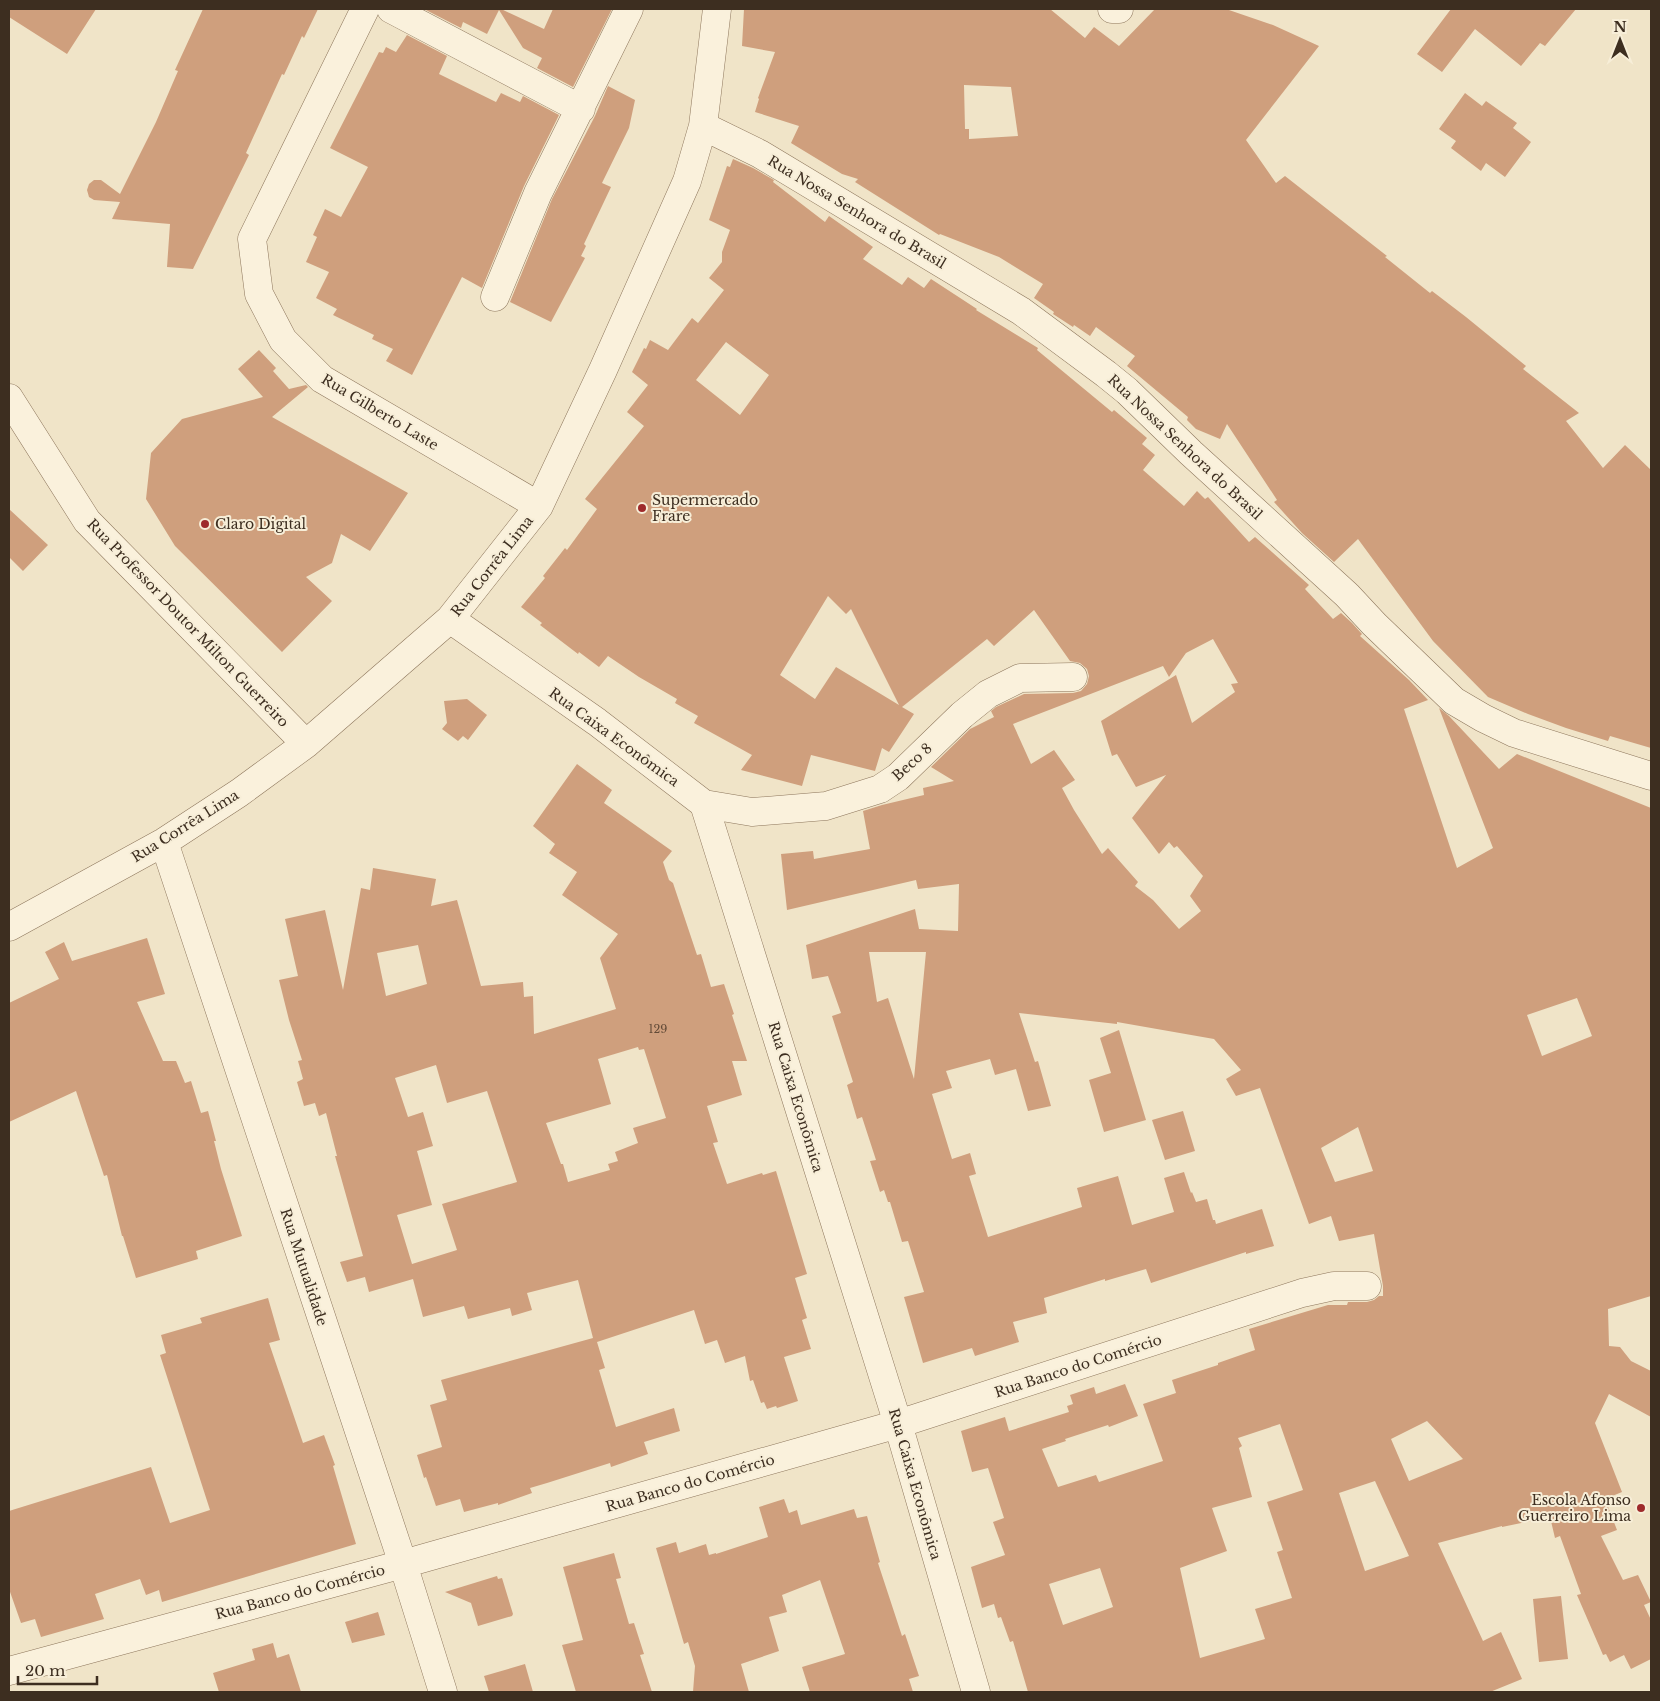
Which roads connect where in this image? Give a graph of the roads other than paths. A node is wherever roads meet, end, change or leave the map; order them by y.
1 (365, 9) edge
2 (391, 9) edge
3 (629, 9) edge
4 (717, 9) edge
5 (581, 109) junction
6 (703, 126) junction
7 (495, 297) dead end
8 (9, 398) edge
9 (539, 506) junction
10 (450, 619) junction
11 (1073, 677) dead end
12 (306, 744) junction
13 (1651, 776) edge
14 (704, 804) junction
15 (164, 842) junction
16 (9, 927) edge
17 (1367, 1286) dead end
18 (898, 1424) junction
19 (402, 1564) junction
20 (9, 1671) edge
21 (443, 1692) edge
22 (976, 1692) edge

1 - 9 street, Rua Gilberto Laste
2 - 5 street
3 - 5 street
4 - 6 street, Rua Corrêa Lima
5 - 7 street
6 - 9 street, Rua Corrêa Lima
6 - 13 street, Rua Nossa Senhora do Brasil
8 - 12 street, Rua Professor Doutor Milton Guerreiro
9 - 10 street, Rua Corrêa Lima
10 - 12 street, Rua Corrêa Lima
10 - 14 street, Rua Caixa Econômica
11 - 14 street, Beco 8
12 - 15 street, Rua Corrêa Lima
14 - 18 street, Rua Caixa Econômica
15 - 16 street, Rua Corrêa Lima
15 - 19 street, Rua Mutualidade
17 - 18 street, Rua Banco do Comércio
18 - 19 street, Rua Banco do Comércio
18 - 22 street, Rua Caixa Econômica
19 - 20 street, Rua Banco do Comércio
19 - 21 street, Rua Mutualidade

